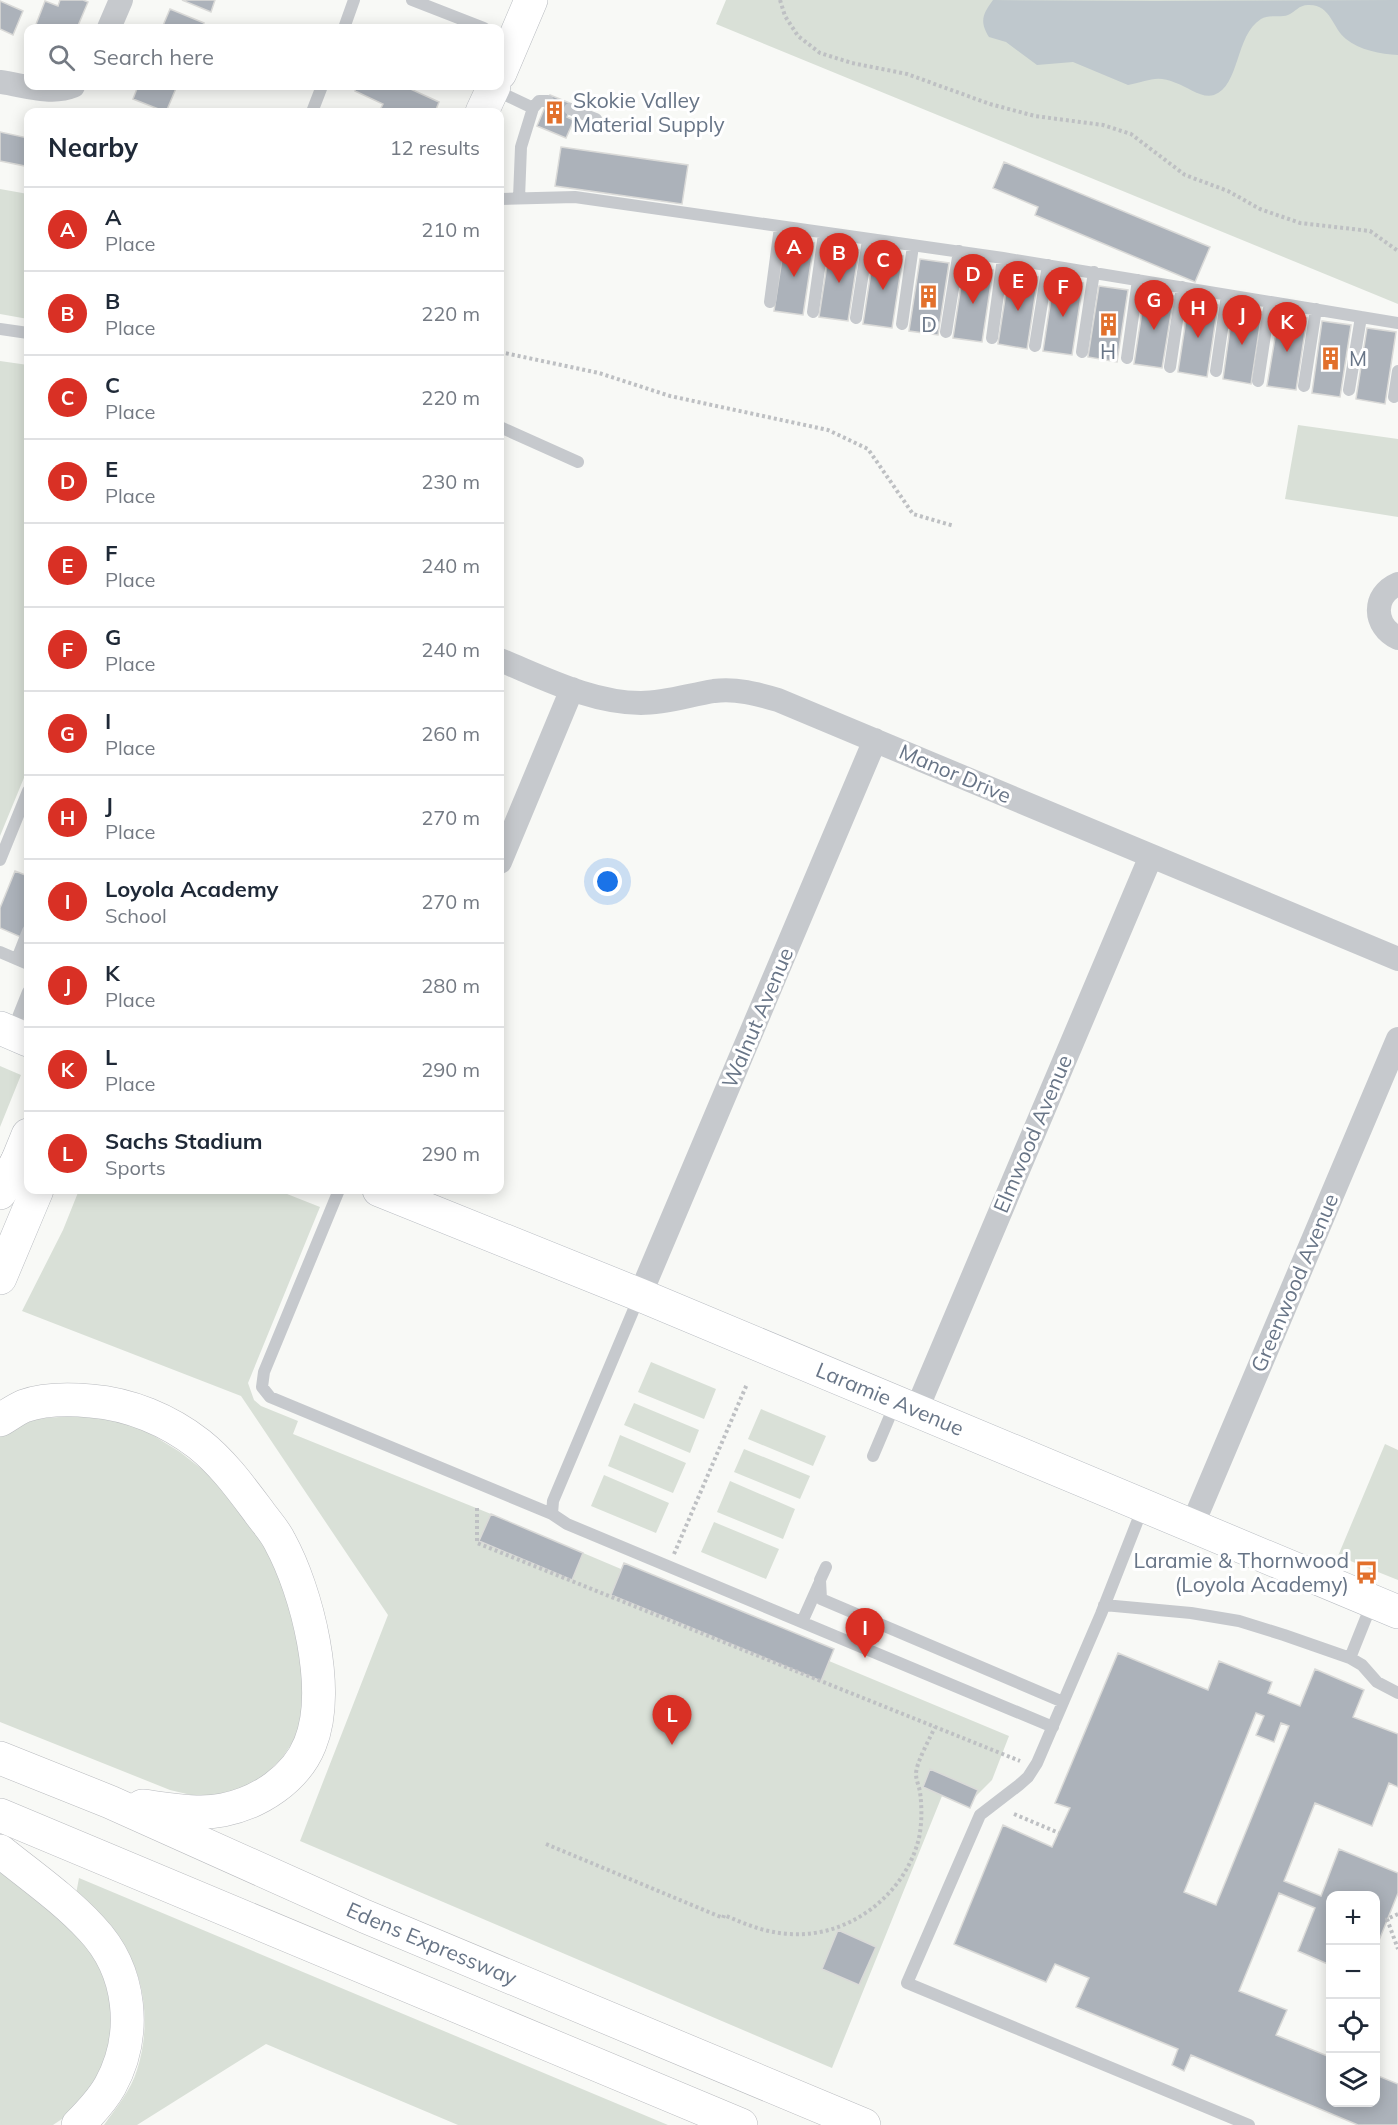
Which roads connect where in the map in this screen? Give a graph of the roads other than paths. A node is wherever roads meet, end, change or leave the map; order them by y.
1 (121, 0) edge
2 (354, 0) edge
3 (412, 0) edge
4 (531, 0) edge
5 (111, 24) edge
6 (345, 24) edge
7 (465, 24) edge
8 (504, 29) edge
9 (0, 82) edge
10 (24, 85) edge
11 (320, 90) edge
12 (492, 90) edge
13 (548, 101) dead end
14 (314, 108) edge
15 (533, 108) junction
16 (570, 109) dead end
17 (596, 119) dead end
18 (519, 198) junction
19 (504, 200) edge
20 (780, 227) junction
21 (824, 234) junction
22 (868, 240) junction
23 (913, 246) junction
24 (959, 251) junction
25 (1004, 258) junction
26 (1048, 265) junction
27 (1094, 272) junction
28 (1138, 280) junction
29 (1182, 287) junction
30 (1227, 295) junction
31 (770, 302) dead end
32 (1270, 302) junction
33 (1316, 309) junction
34 (813, 312) dead end
35 (1361, 317) junction
36 (856, 318) dead end
37 (1398, 323) edge
38 (902, 324) dead end
39 (0, 329) edge
40 (24, 332) edge
41 (946, 332) dead end
42 (992, 338) dead end
43 (1035, 346) dead end
44 (1082, 352) dead end
45 (1127, 358) dead end
46 (1170, 368) dead end
47 (1216, 371) dead end
48 (1398, 371) edge
49 (1258, 381) dead end
50 (1304, 386) dead end
51 (1349, 390) dead end
52 (1394, 397) dead end
53 (504, 429) edge
54 (578, 462) dead end
55 (1398, 584) edge
56 (1398, 638) edge
57 (504, 662) edge
58 (572, 689) junction
59 (875, 740) junction
60 (24, 801) edge
61 (504, 852) edge
62 (1151, 856) junction
63 (0, 860) edge
64 (0, 952) edge
65 (1398, 959) edge
66 (23, 961) edge
67 (24, 1004) edge
68 (14, 1034) edge
69 (1398, 1039) edge
70 (24, 1147) edge
71 (0, 1193) edge
72 (35, 1194) edge
73 (337, 1194) edge
74 (389, 1194) edge
75 (0, 1202) edge
76 (0, 1278) edge
77 (640, 1295) junction
78 (905, 1407) junction
79 (0, 1420) edge
80 (873, 1456) dead end
81 (1143, 1506) junction
82 (552, 1514) junction
83 (1192, 1526) junction
84 (826, 1567) dead end
85 (820, 1580) junction
86 (1104, 1605) junction
87 (1385, 1607) edge
88 (799, 1621) junction
89 (1350, 1658) junction
90 (1398, 1693) edge
91 (1064, 1702) junction
92 (1053, 1727) junction
93 (0, 1758) edge
94 (110, 1802) junction
95 (0, 1815) edge
96 (0, 1851) edge
97 (78, 2125) edge
98 (741, 2125) edge
99 (864, 2125) edge
100 (1249, 2125) edge

1 - 5 street
2 - 6 lane
3 - 7 lane
4 - 8 main road
9 - 10 street
11 - 14 lane
12 - 15 lane
13 - 15 lane
15 - 18 lane
16 - 17 lane
18 - 19 lane
18 - 20 lane
20 - 21 lane
20 - 31 lane
21 - 22 lane
21 - 34 lane
22 - 23 lane
22 - 36 lane
23 - 24 lane
23 - 38 lane
24 - 25 lane
24 - 41 lane
25 - 26 lane
25 - 42 lane
26 - 27 lane
26 - 43 lane
27 - 28 lane
27 - 44 lane
28 - 29 lane
28 - 45 lane
29 - 30 lane
29 - 46 lane
30 - 32 lane
30 - 47 lane
32 - 33 lane
32 - 49 lane
33 - 35 lane
33 - 50 lane
35 - 37 lane
35 - 51 lane
39 - 40 lane
48 - 52 lane
53 - 54 lane
55 - 56 street
57 - 58 street, Manor Drive
58 - 59 street, Manor Drive
58 - 61 street
59 - 62 street, Manor Drive
59 - 77 street, Walnut Avenue
60 - 63 lane
62 - 65 street, Manor Drive
62 - 78 street, Elmwood Avenue
64 - 66 lane
67 - 68 lane
69 - 83 street, Greenwood Avenue
70 - 71 main road
70 - 75 main road
72 - 76 main road
73 - 82 lane
74 - 77 main road, Laramie Avenue
77 - 78 main road, Laramie Avenue
77 - 82 lane
78 - 80 lane
78 - 81 main road, Laramie Avenue
79 - 94 main road
81 - 83 main road, Laramie Avenue
81 - 86 lane
82 - 88 lane
83 - 87 main road, Laramie Avenue
84 - 85 lane
85 - 88 lane
85 - 91 lane
86 - 89 lane
86 - 91 lane
87 - 89 lane
88 - 92 lane
89 - 90 lane
91 - 92 lane
92 - 100 lane
93 - 94 main road, Edens Expressway
94 - 99 main road, Edens Expressway
95 - 98 main road
96 - 97 main road

